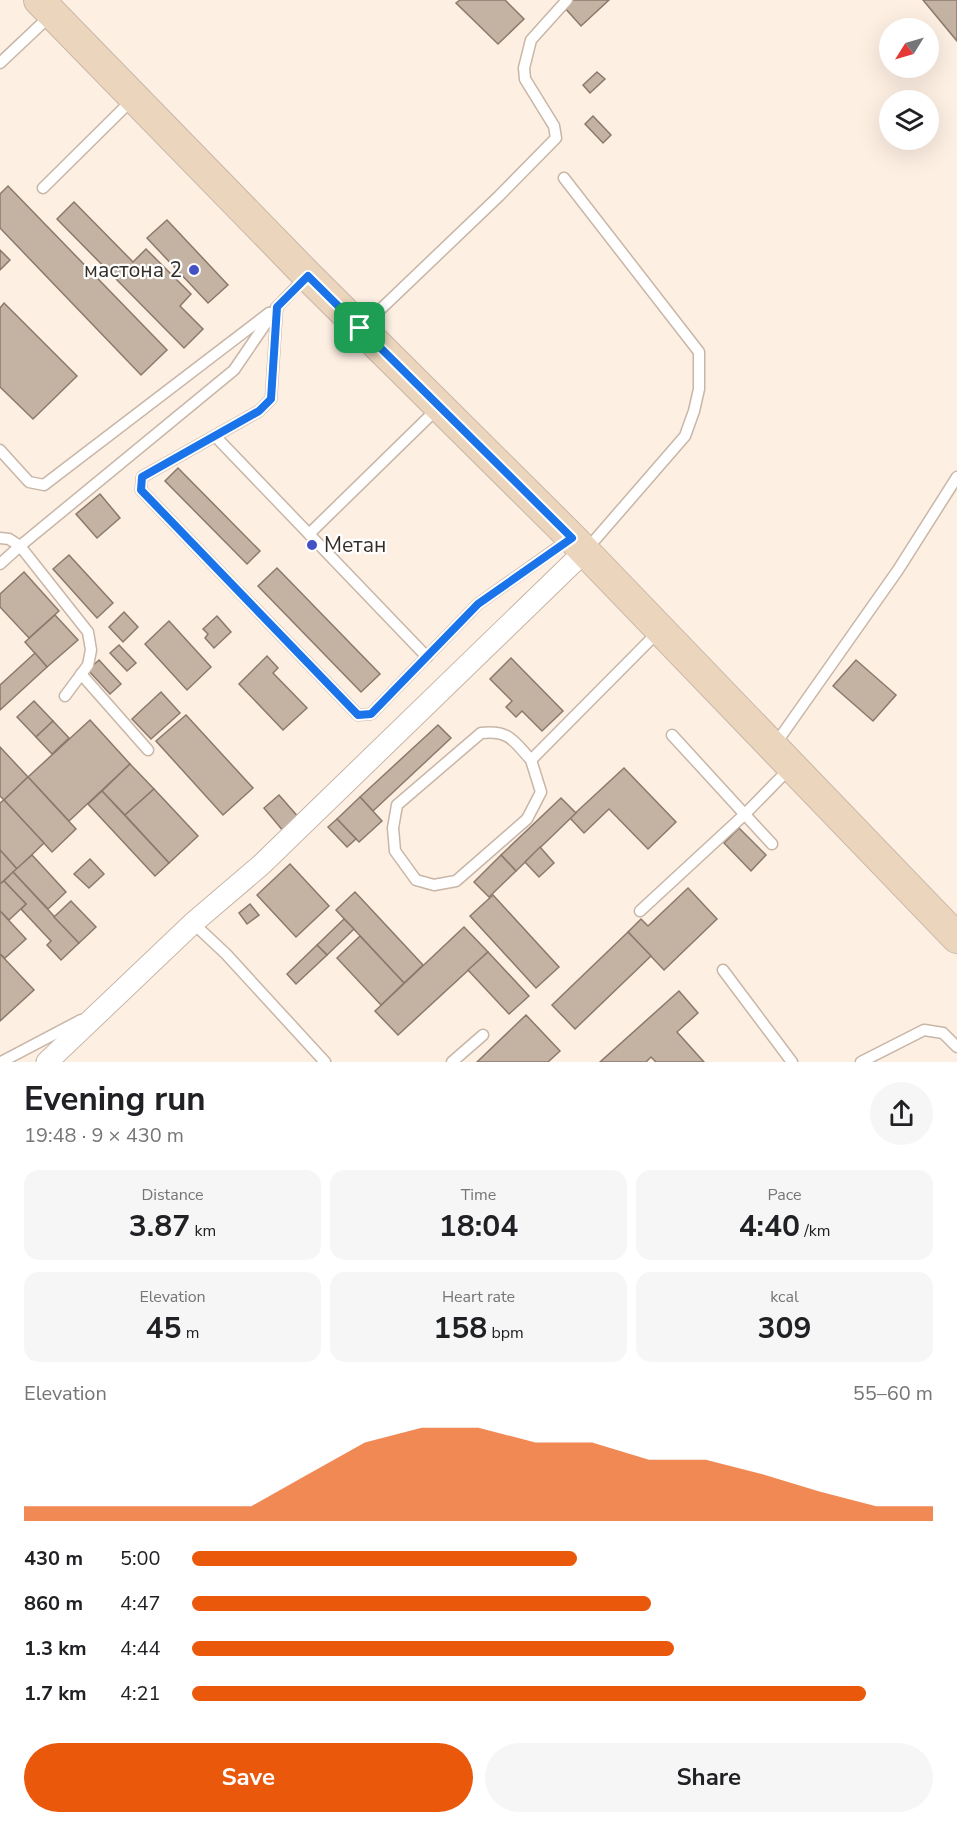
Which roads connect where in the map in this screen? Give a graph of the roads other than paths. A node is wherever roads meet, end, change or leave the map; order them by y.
1 (567, 0) edge
2 (46, 7) edge
3 (0, 63) edge
4 (134, 98) junction
5 (564, 178) dead end
6 (42, 188) dead end
7 (308, 276) junction
8 (277, 307) junction
9 (360, 328) junction
10 (439, 407) junction
11 (215, 436) junction
12 (0, 450) edge
13 (957, 477) edge
14 (309, 534) junction
15 (0, 538) edge
16 (578, 544) junction
17 (21, 546) junction
18 (0, 564) edge
19 (661, 630) junction
20 (427, 657) junction
21 (81, 674) junction
22 (65, 696) dead end
23 (672, 735) dead end
24 (148, 750) dead end
25 (783, 756) junction
26 (531, 760) junction
27 (744, 815) junction
28 (772, 844) dead end
29 (640, 911) dead end
30 (193, 923) junction
31 (957, 938) edge
32 (723, 970) dead end
33 (101, 1010) junction
34 (483, 1035) dead end
35 (957, 1047) edge
36 (1, 1062) edge
37 (46, 1062) edge
38 (326, 1062) edge
39 (452, 1062) edge
40 (792, 1062) edge
41 (861, 1062) edge

1 - 9 lane
2 - 3 lane
2 - 4 main road
4 - 6 lane
4 - 7 main road
5 - 16 lane
7 - 8 lane
7 - 9 main road
8 - 11 lane
8 - 12 lane
8 - 17 lane
9 - 10 main road
10 - 14 lane
10 - 16 main road
11 - 14 lane
11 - 20 lane
13 - 25 lane
14 - 20 lane
15 - 17 lane
16 - 19 main road
16 - 20 lane
16 - 30 street
17 - 18 lane
17 - 21 lane
19 - 25 main road
19 - 26 lane
21 - 22 lane
21 - 24 lane
23 - 27 lane
25 - 27 lane
25 - 31 main road
26 - 26 lane
27 - 28 lane
27 - 29 lane
30 - 33 street
30 - 38 lane
32 - 40 lane
33 - 36 lane
33 - 37 street
34 - 39 lane
35 - 41 lane

